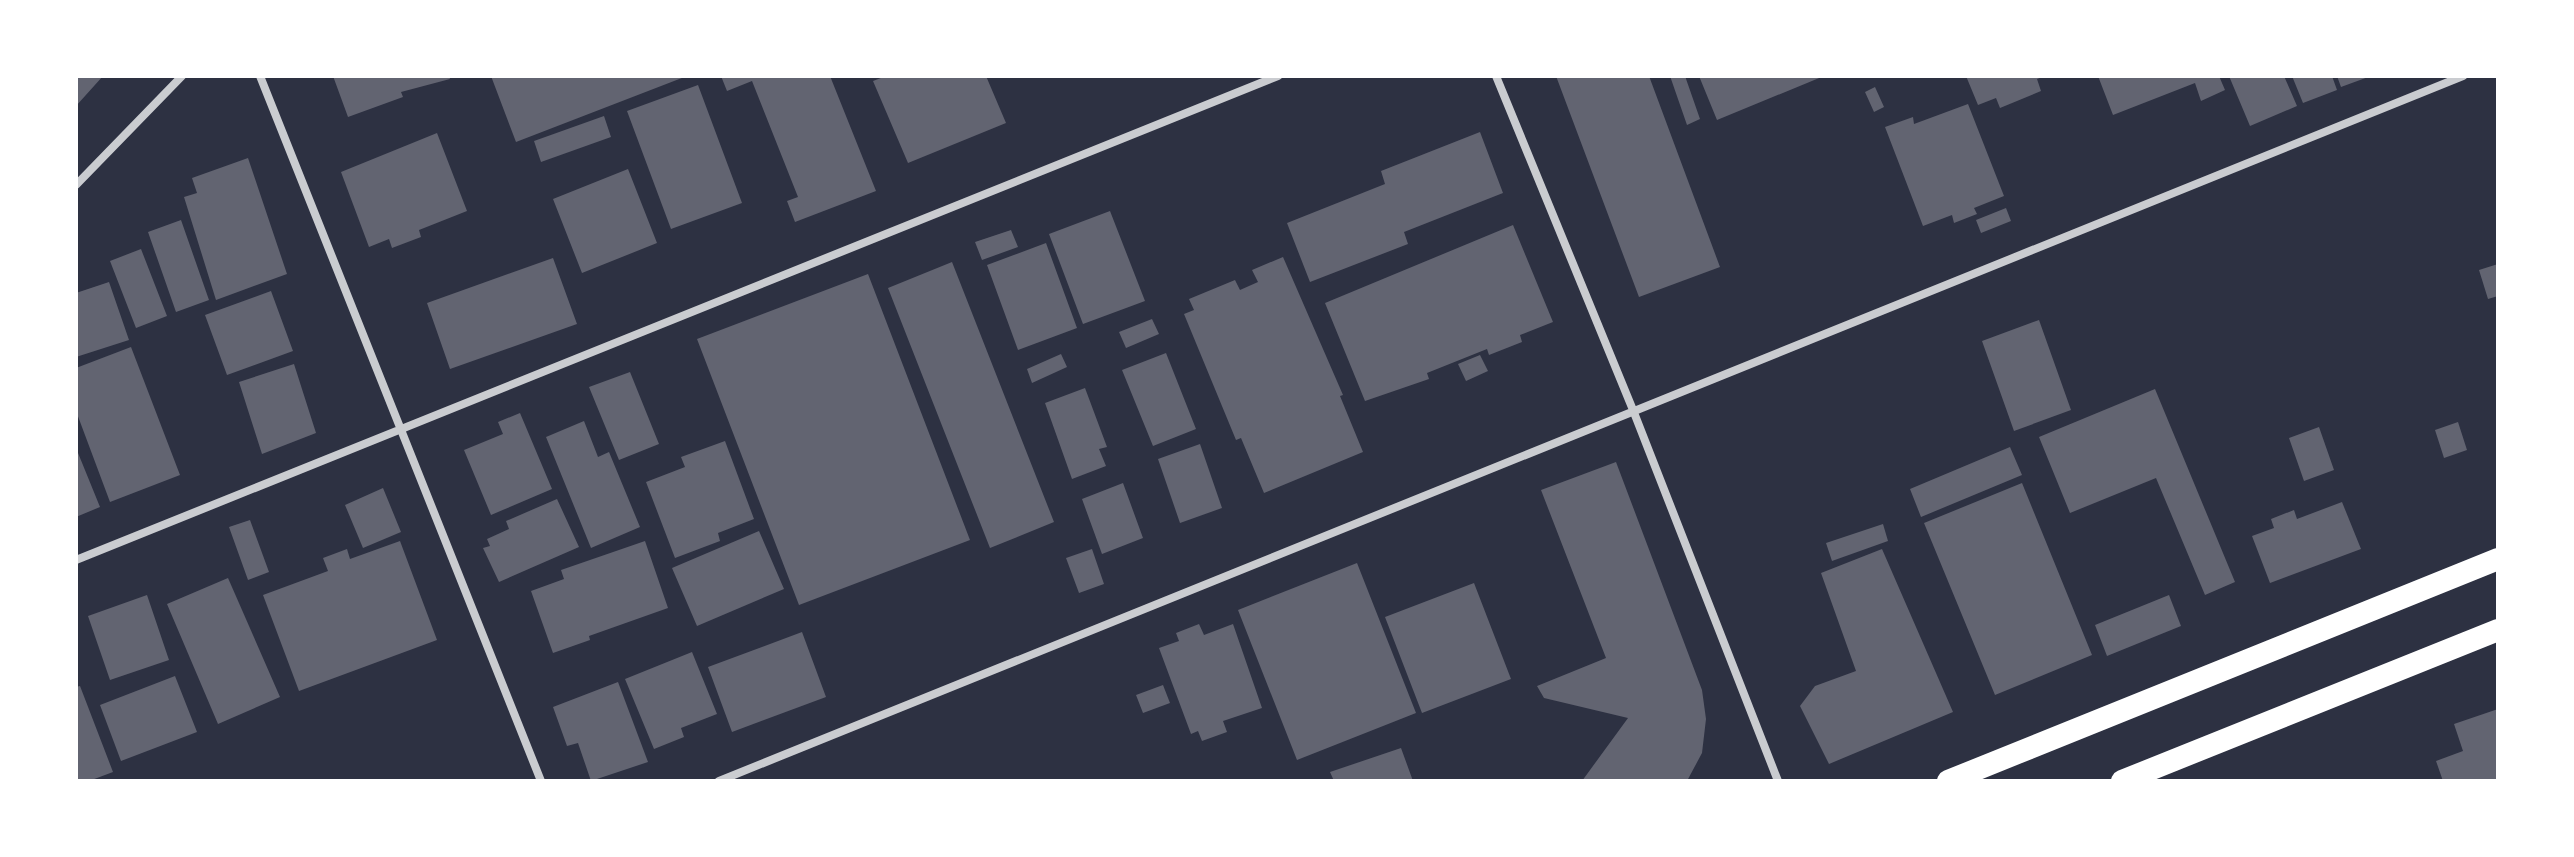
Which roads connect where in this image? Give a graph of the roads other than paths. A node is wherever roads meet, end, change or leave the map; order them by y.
1 (182, 76) edge
2 (260, 76) edge
3 (1278, 76) edge
4 (1496, 76) edge
5 (2463, 76) edge
6 (76, 185) edge
7 (1633, 410) junction
8 (401, 428) junction
9 (2498, 559) edge
10 (76, 560) edge
11 (2498, 630) edge
12 (541, 781) edge
13 (719, 781) edge
14 (1778, 781) edge
15 (1948, 781) edge
16 (2122, 781) edge

1 - 6 street
2 - 8 street
3 - 8 street
4 - 7 street
5 - 7 street
7 - 13 street
7 - 14 street
8 - 10 street
8 - 12 street
9 - 15 highway
11 - 16 highway

